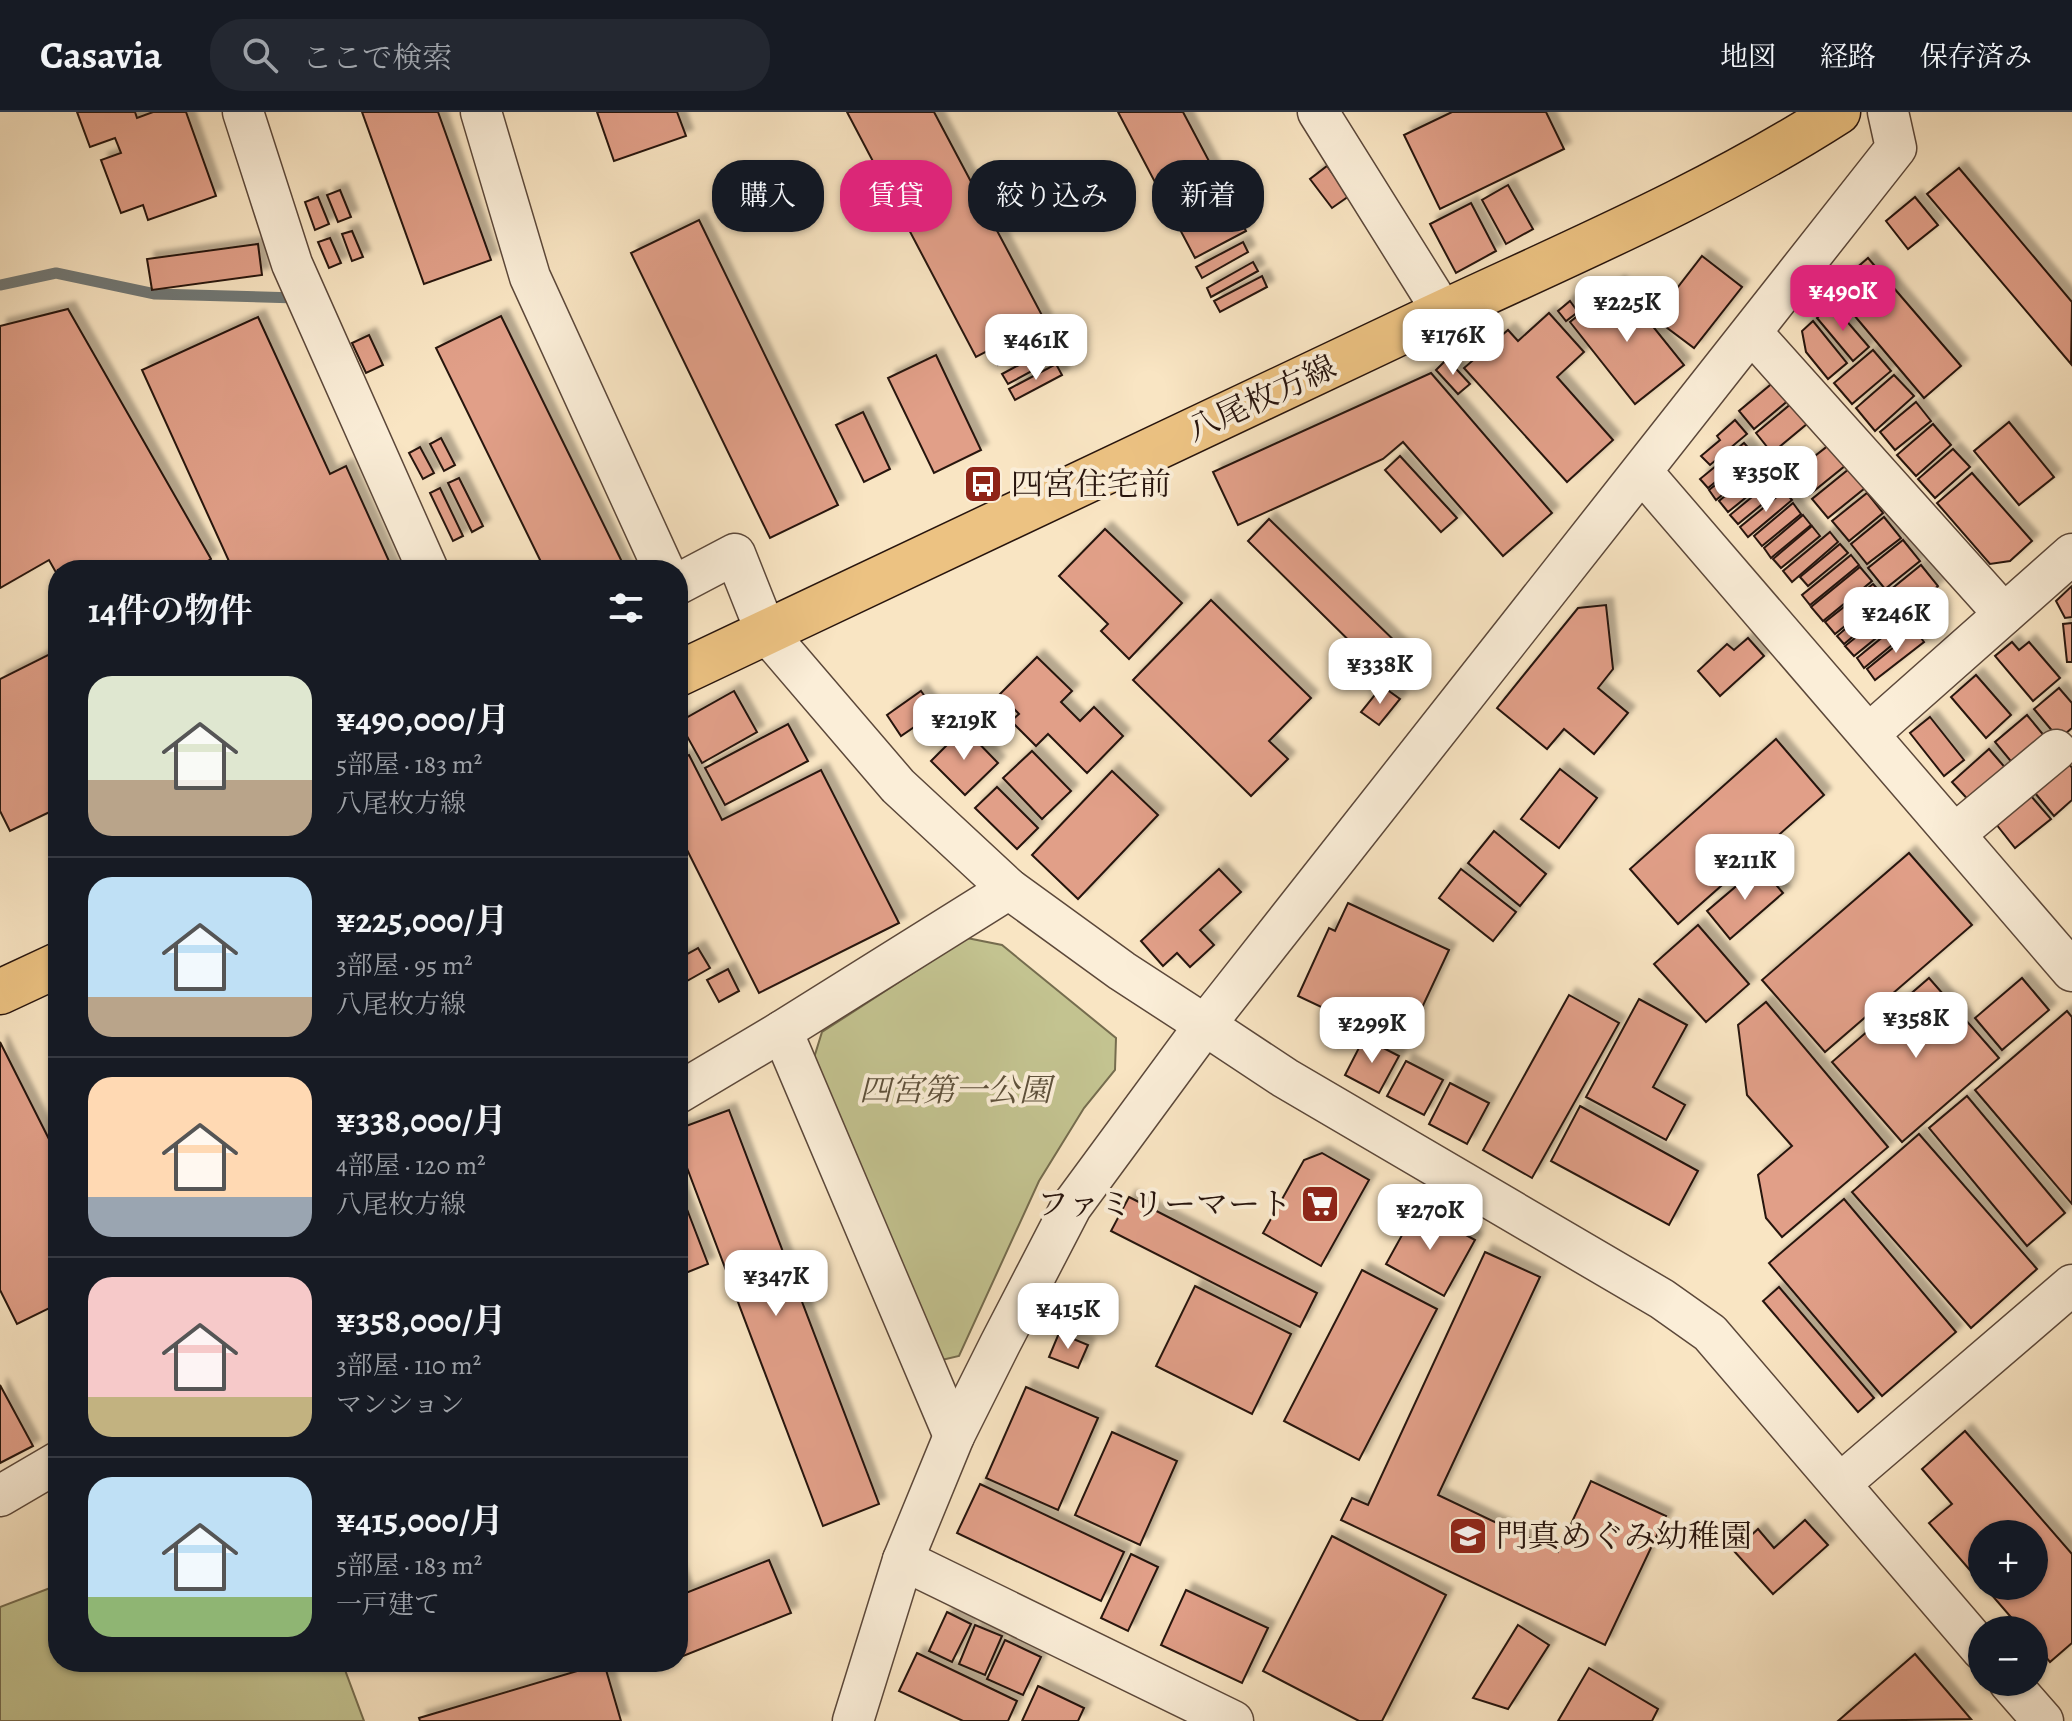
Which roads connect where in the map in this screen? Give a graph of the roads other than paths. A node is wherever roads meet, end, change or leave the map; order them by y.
1 (243, 112) edge
2 (481, 112) edge
3 (1318, 112) edge
4 (1838, 112) edge
5 (1888, 112) edge
6 (1443, 312) junction
7 (1752, 333) junction
8 (1643, 473) junction
9 (2071, 557) edge
10 (424, 560) edge
11 (659, 560) edge
12 (688, 579) edge
13 (2004, 614) junction
14 (766, 632) junction
15 (688, 669) edge
16 (1870, 733) junction
17 (2056, 750) dead end
18 (1955, 834) junction
19 (1009, 889) junction
20 (48, 970) edge
21 (2072, 971) edge
22 (0, 992) edge
23 (1205, 1025) junction
24 (782, 1031) junction
25 (688, 1087) edge
26 (2072, 1285) edge
27 (954, 1436) junction
28 (48, 1468) edge
29 (1840, 1484) junction
30 (0, 1496) edge
31 (903, 1560) junction
32 (1968, 1634) edge
33 (2021, 1696) edge
34 (853, 1721) edge
35 (1233, 1721) edge
36 (2043, 1721) edge

1 - 10 street
2 - 11 street
3 - 6 street
4 - 6 main road, 八尾枚方線
5 - 7 street
6 - 14 main road, 八尾枚方線
7 - 8 street
7 - 13 street
8 - 16 street
8 - 23 street
9 - 13 street
12 - 14 street
13 - 16 street
14 - 15 main road, 八尾枚方線
14 - 19 street
16 - 18 street
17 - 18 street
18 - 21 street
19 - 23 street
19 - 24 street
20 - 22 main road
23 - 27 street
23 - 29 street
24 - 25 street
24 - 27 street
26 - 29 street
27 - 31 street
28 - 30 street
29 - 32 street
31 - 34 street
31 - 35 street
33 - 36 street

